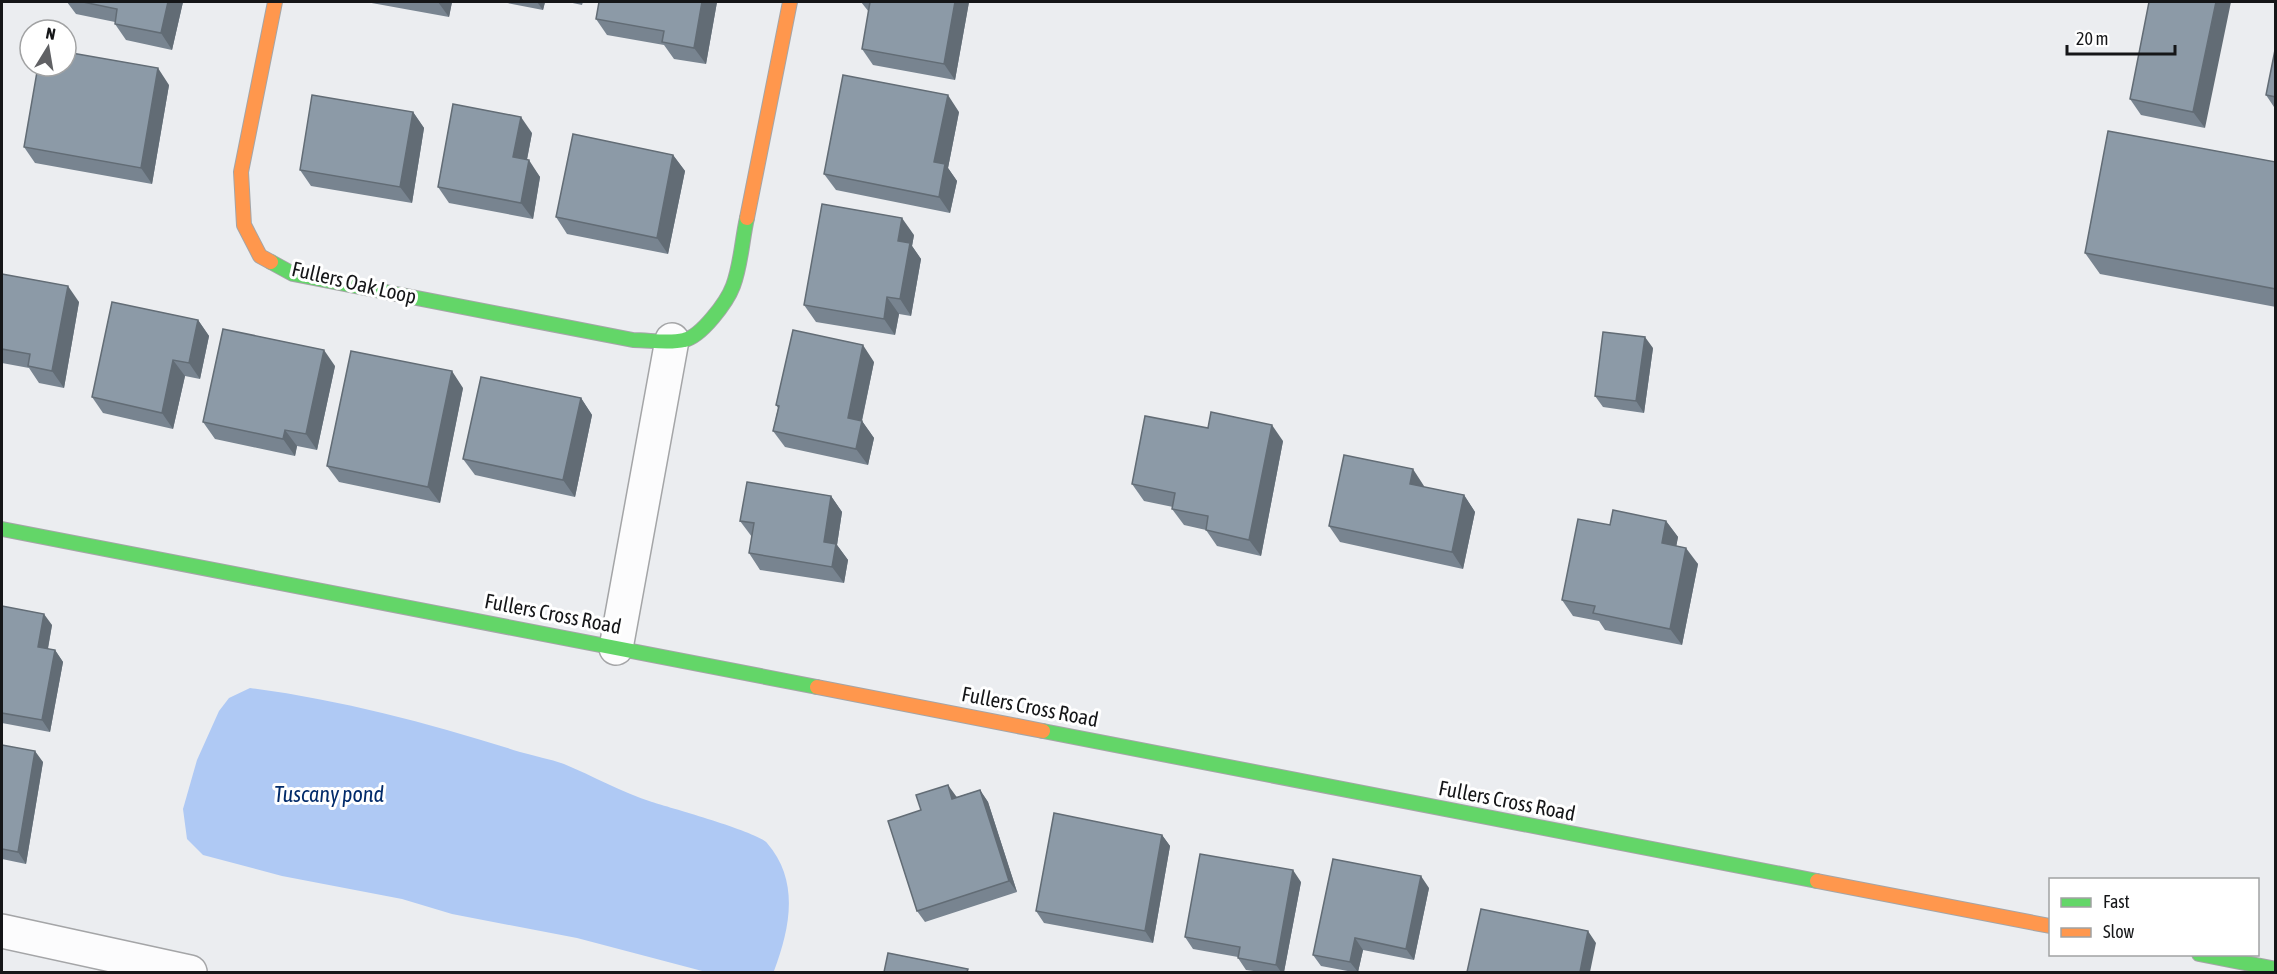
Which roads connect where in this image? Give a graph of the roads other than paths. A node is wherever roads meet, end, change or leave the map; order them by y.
1 (275, 2) edge
2 (790, 2) edge
3 (672, 340) junction
4 (2, 529) edge
5 (616, 648) junction
6 (2049, 926) edge
7 (2, 931) edge
8 (2209, 956) edge
9 (2276, 969) edge
10 (190, 972) edge

1 - 3 street, Fullers Oak Loop
2 - 3 street, Fullers Oak Loop
3 - 5 street
4 - 5 street, Fullers Cross Road
5 - 6 street, Fullers Cross Road
7 - 10 street
8 - 9 street

